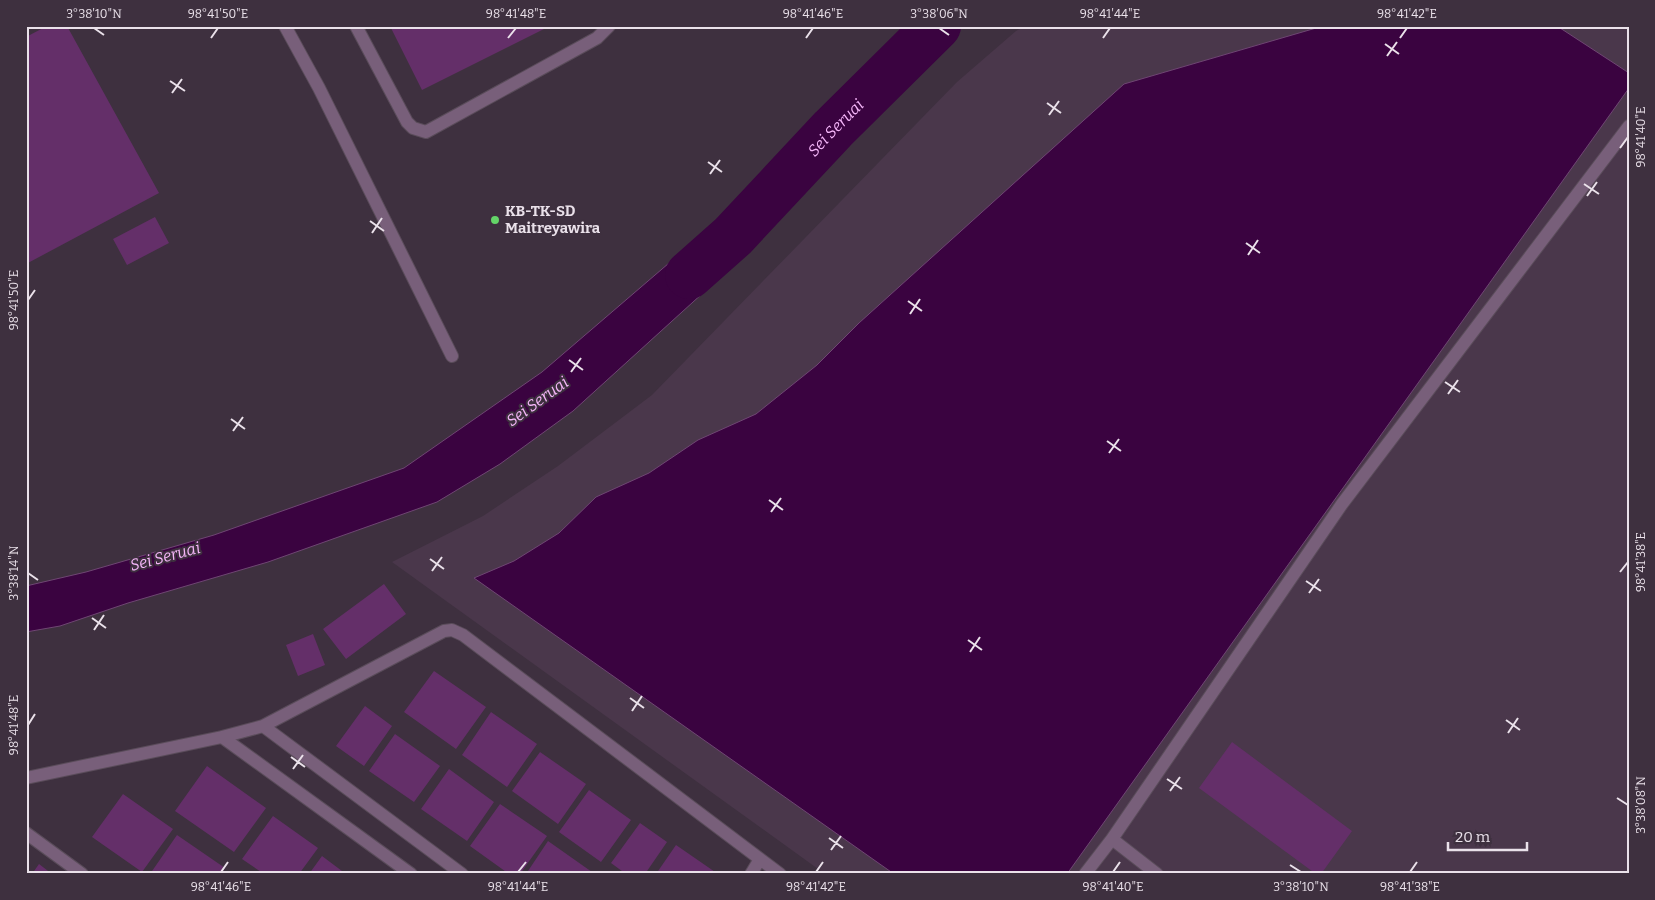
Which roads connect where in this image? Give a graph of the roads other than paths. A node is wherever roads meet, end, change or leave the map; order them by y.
1 (285, 26) edge
2 (356, 26) edge
3 (609, 26) edge
4 (1629, 126) edge
5 (452, 356) dead end
6 (263, 726) junction
7 (222, 737) junction
8 (26, 778) edge
9 (26, 832) edge
10 (1112, 839) junction
11 (760, 859) junction
12 (82, 874) edge
13 (411, 874) edge
14 (462, 874) edge
15 (751, 874) edge
16 (780, 874) edge
17 (1085, 874) edge
18 (1157, 874) edge

1 - 5 street
2 - 3 street
4 - 10 street
6 - 7 street
6 - 11 street
6 - 14 street
7 - 8 street
7 - 13 street
9 - 12 street
10 - 17 street
10 - 18 street
11 - 15 street
11 - 16 street

